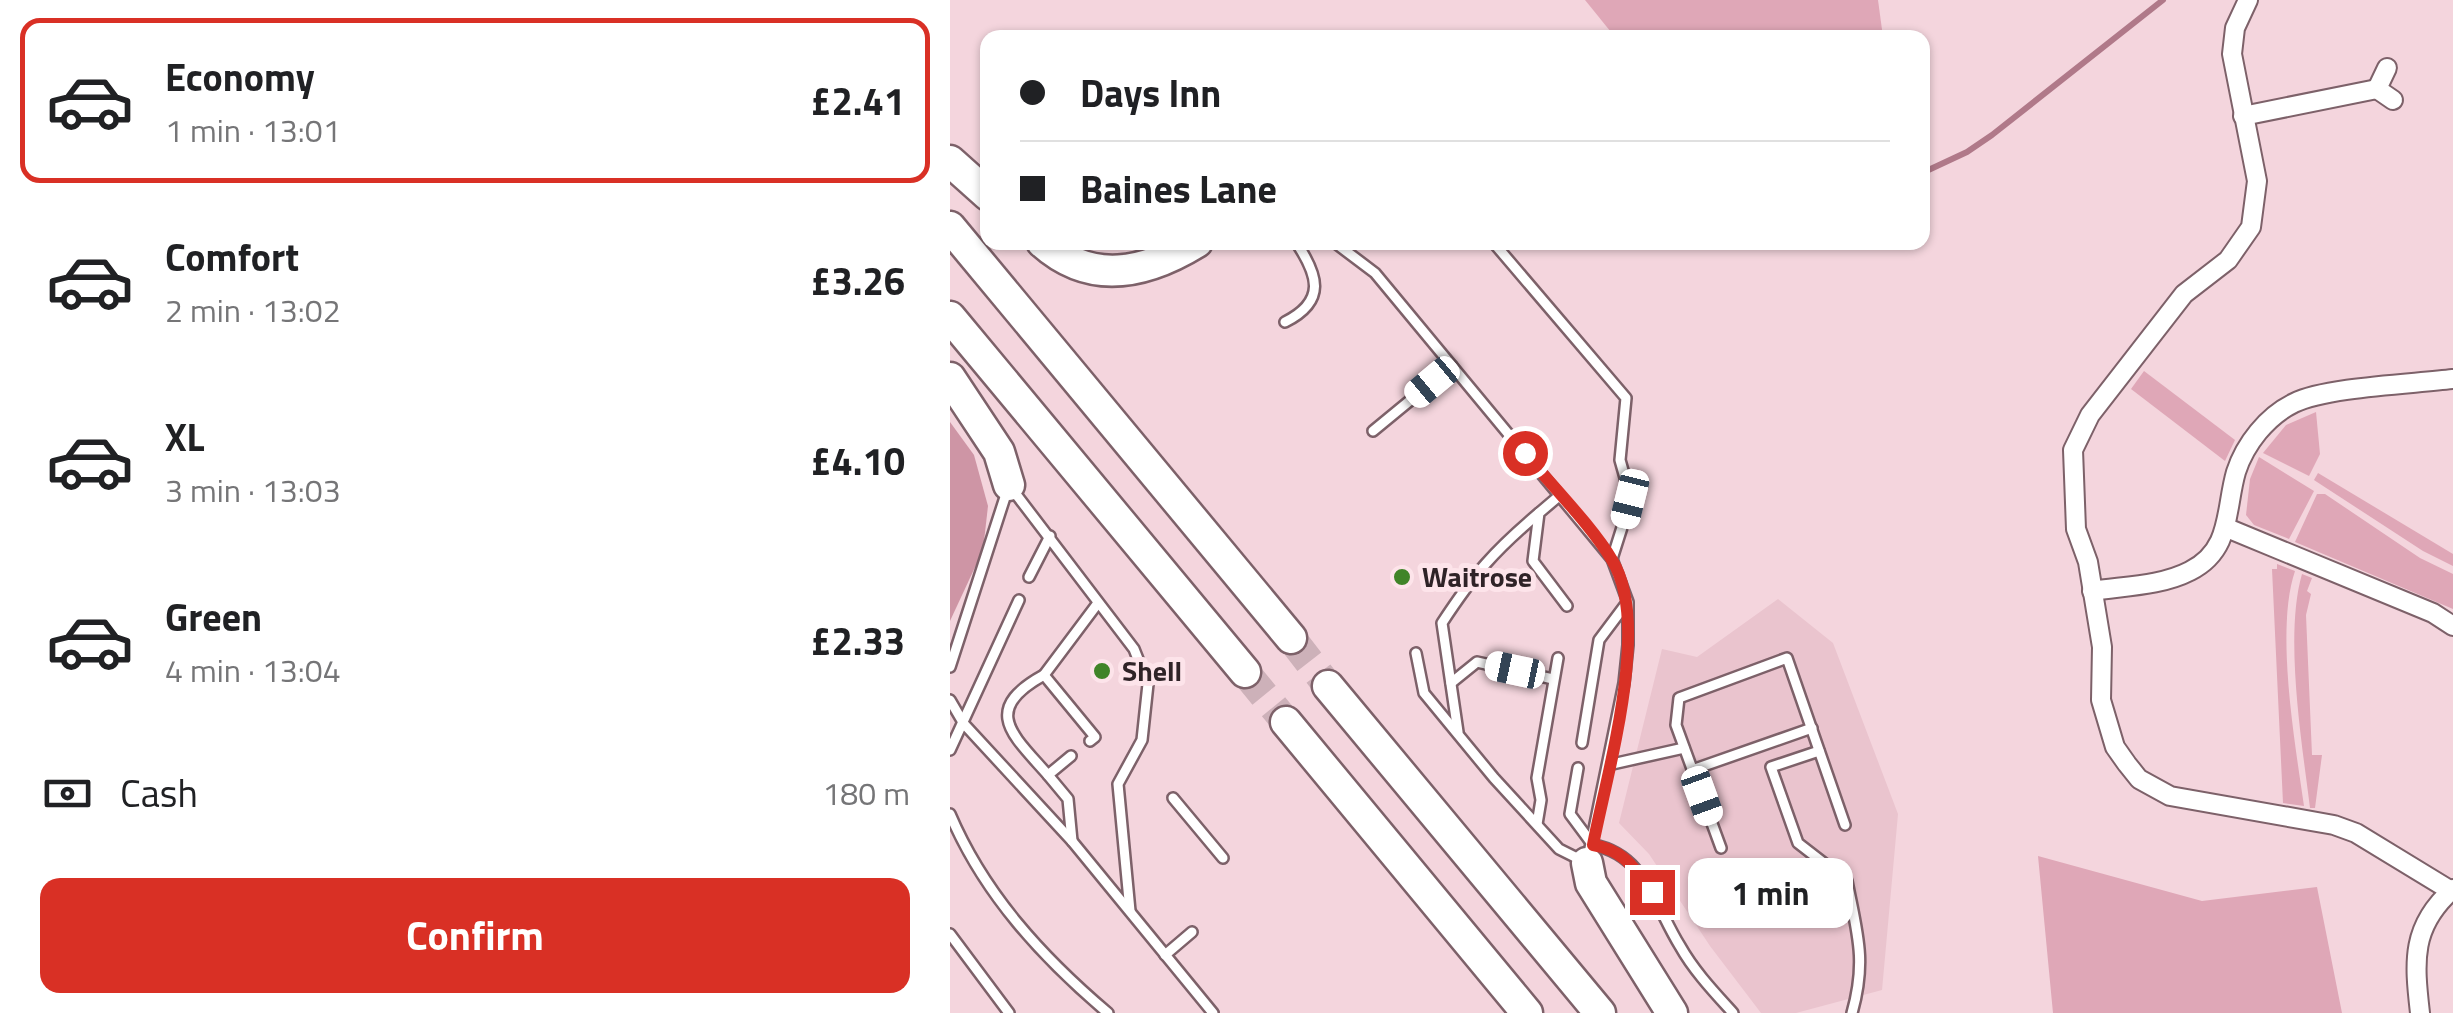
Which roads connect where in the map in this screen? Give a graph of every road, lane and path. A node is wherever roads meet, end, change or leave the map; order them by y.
1 (2248, 0) edge
2 (2387, 68) dead end
3 (2244, 116) junction
4 (950, 161) edge
5 (980, 187) edge
6 (950, 228) edge
7 (1054, 250) edge
8 (1180, 250) edge
9 (1301, 250) edge
10 (1345, 250) edge
11 (1501, 250) edge
12 (950, 317) edge
13 (1285, 322) dead end
14 (1452, 366) junction
15 (950, 378) edge
16 (2453, 379) edge
17 (1373, 432) dead end
18 (1009, 485) junction
19 (1560, 496) junction
20 (1538, 513) junction
21 (2228, 528) junction
22 (1050, 536) junction
23 (1612, 559) junction
24 (1029, 577) dead end
25 (2092, 591) junction
26 (1019, 600) dead end
27 (1628, 602) junction
28 (1098, 603) junction
29 (1567, 606) dead end
30 (2453, 626) edge
31 (1292, 638) tunnel mouth
32 (1416, 653) dead end
33 (1558, 658) dead end
34 (950, 668) edge
35 (1245, 672) tunnel mouth
36 (1044, 676) junction
37 (1553, 679) junction
38 (1451, 682) junction
39 (1328, 686) tunnel mouth
40 (950, 700) edge
41 (1286, 722) tunnel mouth
42 (964, 724) junction
43 (1812, 728) junction
44 (1458, 732) junction
45 (1090, 741) dead end
46 (1582, 743) dead end
47 (1684, 748) junction
48 (950, 750) edge
49 (1820, 751) junction
50 (1070, 756) dead end
51 (1608, 765) junction
52 (1578, 768) dead end
53 (1692, 770) junction
54 (1048, 775) junction
55 (1173, 798) dead end
56 (950, 814) edge
57 (1537, 824) junction
58 (1844, 825) dead end
59 (1072, 841) junction
60 (1721, 848) dead end
61 (1590, 854) junction
62 (1224, 858) dead end
63 (2453, 890) edge
64 (1130, 911) junction
65 (1192, 932) dead end
66 (950, 934) edge
67 (1165, 955) junction
68 (1009, 1013) edge
69 (1108, 1013) edge
70 (1213, 1013) edge
71 (1526, 1013) edge
72 (1600, 1013) edge
73 (1672, 1013) edge
74 (1733, 1013) edge
75 (1852, 1013) edge
76 (2420, 1013) edge

1 - 3 street
2 - 3 street
3 - 25 street
4 - 5 highway
6 - 31 highway
7 - 8 highway
9 - 13 lane
10 - 14 lane
11 - 23 lane
12 - 35 highway
14 - 17 lane
14 - 19 lane
15 - 18 highway
16 - 21 street
18 - 22 lane
18 - 34 lane
19 - 20 lane
19 - 23 lane
20 - 29 lane
20 - 38 lane
21 - 25 street
21 - 30 street
22 - 24 lane
22 - 28 lane
23 - 27 lane
25 - 63 street
26 - 42 lane
27 - 46 lane
27 - 51 lane
28 - 36 lane
28 - 64 lane
32 - 44 lane
33 - 37 lane
36 - 45 lane
36 - 54 lane
37 - 38 lane
37 - 57 lane
38 - 44 lane
39 - 72 highway
40 - 42 lane
41 - 71 highway
42 - 48 lane
42 - 59 lane
43 - 47 lane
43 - 49 lane
43 - 53 lane
44 - 57 lane
47 - 51 lane
47 - 53 lane
49 - 58 lane
49 - 75 lane
50 - 54 lane
51 - 61 lane
52 - 61 lane
53 - 60 lane
54 - 59 lane
55 - 62 lane
56 - 69 lane
57 - 61 lane
59 - 64 lane
61 - 73 highway
61 - 74 lane
63 - 76 street
64 - 67 lane
65 - 67 lane
66 - 68 lane
67 - 70 lane

